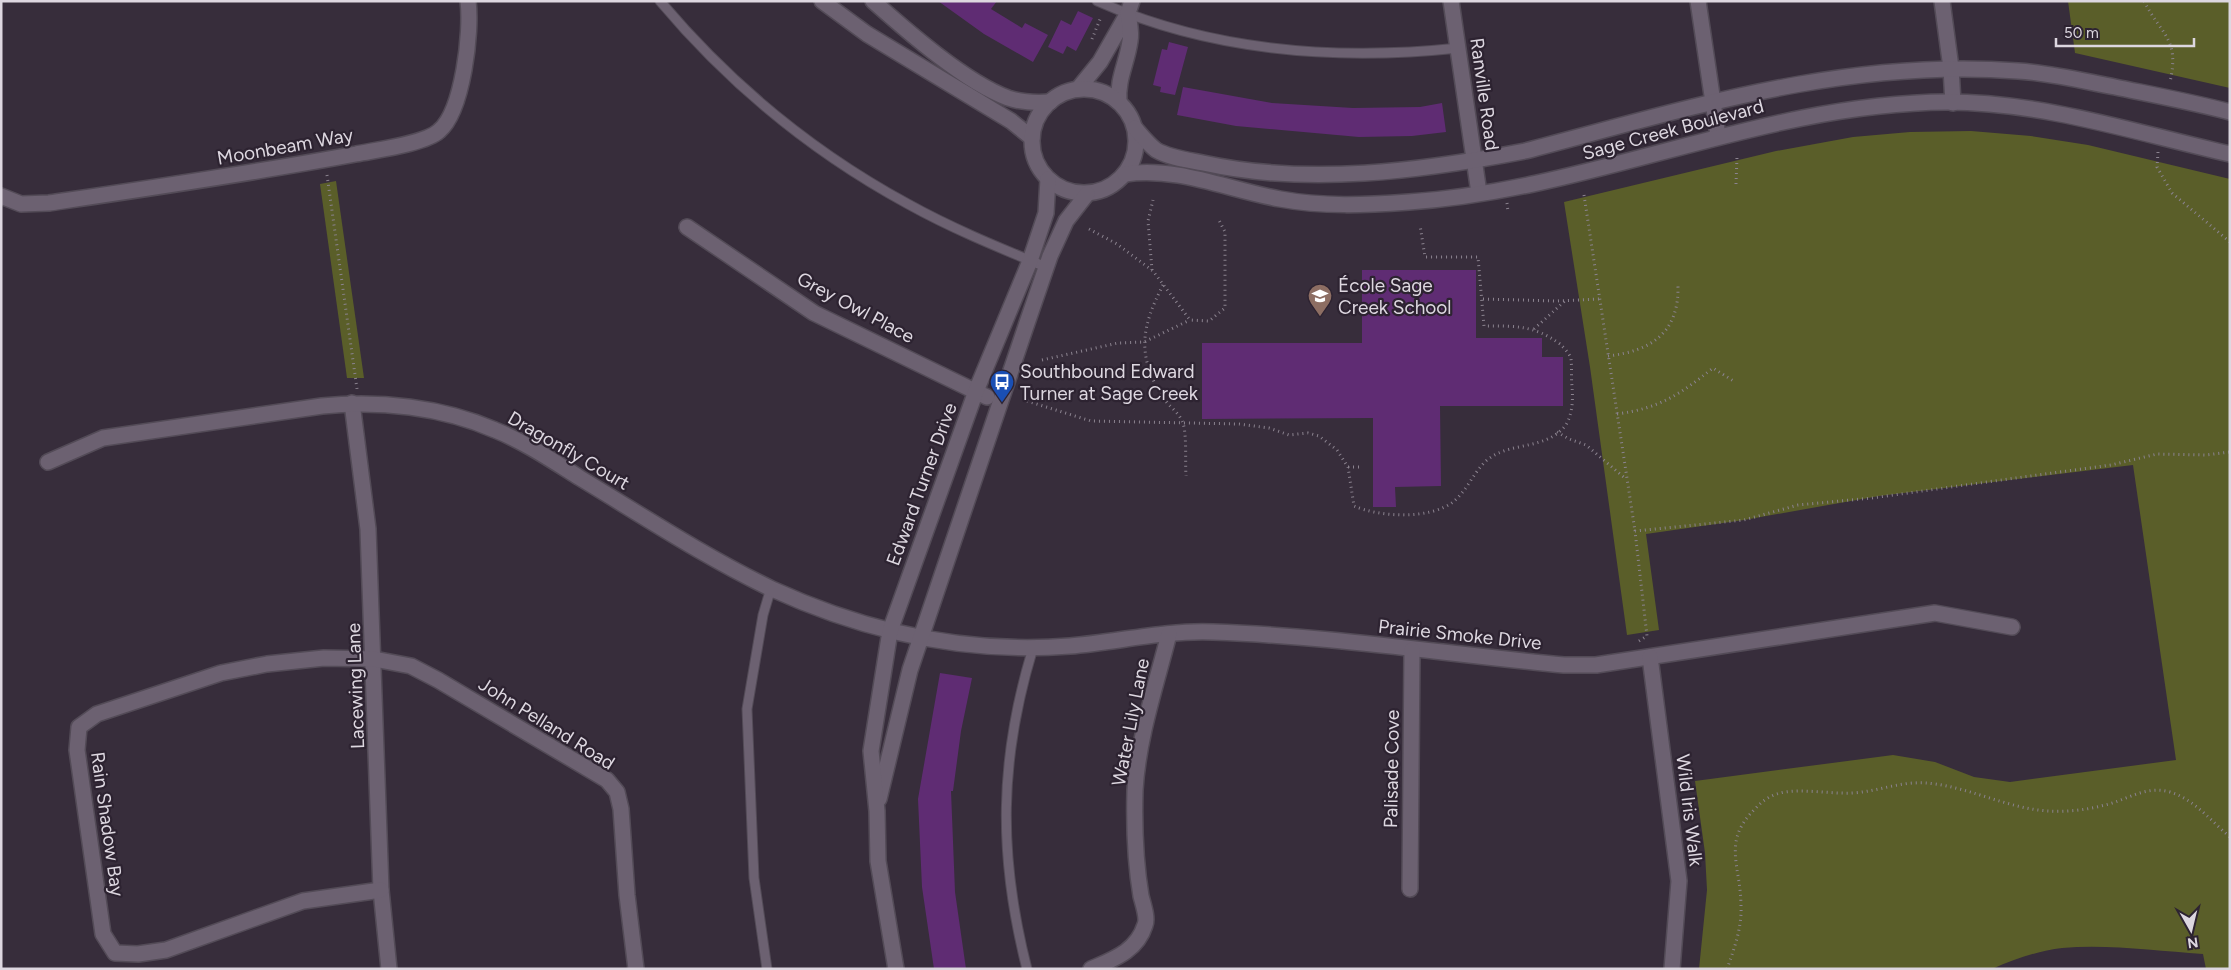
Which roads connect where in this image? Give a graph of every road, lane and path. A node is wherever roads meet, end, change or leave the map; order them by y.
1 (468, 1) edge
2 (660, 1) edge
3 (822, 1) edge
4 (874, 1) edge
5 (1451, 1) edge
6 (1698, 1) edge
7 (1942, 1) edge
8 (2144, 1) edge
9 (1101, 3) edge
10 (1130, 7) edge
11 (1089, 48) dead end
12 (1459, 48) junction
13 (1951, 68) junction
14 (1078, 90) junction
15 (2167, 96) junction
16 (1050, 102) junction
17 (1119, 102) junction
18 (1712, 102) junction
19 (1953, 103) junction
20 (2230, 112) edge
21 (1135, 128) junction
22 (1718, 136) junction
23 (1032, 138) junction
24 (2158, 138) junction
25 (2230, 154) edge
26 (1737, 157) dead end
27 (325, 160) junction
28 (1475, 160) junction
29 (1125, 174) junction
30 (1048, 180) junction
31 (1736, 184) dead end
32 (1479, 193) junction
33 (1087, 194) junction
34 (1584, 195) dead end
35 (1, 196) edge
36 (1153, 200) dead end
37 (1218, 218) dead end
38 (1420, 225) dead end
39 (687, 227) dead end
40 (1089, 229) dead end
41 (2230, 242) edge
42 (1030, 260) junction
43 (1046, 268) junction
44 (1153, 271) junction
45 (1163, 284) junction
46 (1678, 286) dead end
47 (1599, 298) junction
48 (1483, 300) junction
49 (1566, 300) junction
50 (1190, 320) junction
51 (1533, 330) junction
52 (1144, 342) junction
53 (1608, 356) junction
54 (1042, 360) dead end
55 (1735, 382) dead end
56 (981, 394) junction
57 (1027, 401) dead end
58 (352, 403) junction
59 (1617, 414) junction
60 (1183, 423) junction
61 (1557, 432) junction
62 (2230, 452) edge
63 (48, 462) dead end
64 (1363, 467) dead end
65 (1348, 468) junction
66 (1186, 476) dead end
67 (1627, 480) junction
68 (1634, 531) junction
69 (771, 588) junction
70 (2012, 626) dead end
71 (896, 632) junction
72 (1169, 634) junction
73 (920, 638) junction
74 (1033, 648) junction
75 (1412, 650) junction
76 (1643, 658) junction
77 (374, 659) junction
78 (876, 810) junction
79 (2230, 837) edge
80 (1410, 889) dead end
81 (381, 890) junction
82 (389, 969) edge
83 (636, 969) edge
84 (767, 969) edge
85 (896, 969) edge
86 (1027, 969) edge
87 (1091, 969) edge
88 (1672, 969) edge
89 (1727, 969) edge

1 - 27 street, Moonbeam Way
2 - 42 lane
3 - 23 street
4 - 16 street
5 - 12 street, Ranville Road
6 - 18 street
7 - 13 street
8 - 15 path
9 - 10 lane
9 - 11 path
10 - 12 lane
10 - 14 street
10 - 17 street
12 - 28 street, Ranville Road
13 - 15 street, Sage Creek Boulevard
13 - 18 street, Sage Creek Boulevard
13 - 19 street
14 - 16 street
14 - 17 street
15 - 20 street, Sage Creek Boulevard
16 - 23 street
17 - 21 street
18 - 22 street
18 - 28 street, Sage Creek Boulevard
19 - 22 street, Sage Creek Boulevard
19 - 24 street, Sage Creek Boulevard
21 - 28 street, Sage Creek Boulevard
21 - 29 street
22 - 32 street, Sage Creek Boulevard
23 - 30 street
24 - 25 street, Sage Creek Boulevard
24 - 41 path
26 - 31 path
27 - 35 street, Moonbeam Way
27 - 58 path
28 - 32 street, Ranville Road
29 - 32 street, Sage Creek Boulevard
29 - 33 street
30 - 33 street
30 - 42 street, Edward Turner Drive
33 - 43 street, Edward Turner Drive
34 - 47 path
36 - 44 path
37 - 50 path
38 - 48 path
39 - 56 street, Grey Owl Place
40 - 44 path
42 - 43 lane
42 - 56 street, Edward Turner Drive
43 - 73 street, Edward Turner Drive
44 - 45 path
45 - 50 path
45 - 52 path
46 - 53 path
47 - 49 path
47 - 53 path
48 - 49 path
48 - 51 path
49 - 51 path
50 - 52 path
51 - 61 path
52 - 54 path
52 - 60 path
53 - 59 path
55 - 59 path
56 - 71 street, Edward Turner Drive
57 - 60 path
58 - 63 street, Dragonfly Court
58 - 69 street, Dragonfly Court
58 - 77 street, Lacewing Lane
59 - 67 path
60 - 65 path
60 - 66 path
61 - 65 path
61 - 67 path
62 - 68 path
64 - 65 path
67 - 68 path
68 - 76 path
69 - 71 street, Dragonfly Court
69 - 84 lane
70 - 76 street, Prairie Smoke Drive
71 - 73 street, Prairie Smoke Drive
71 - 78 street, Edward Turner Drive
72 - 74 street, Prairie Smoke Drive
72 - 75 street, Prairie Smoke Drive
72 - 87 street, Water Lily Lane
73 - 74 street, Prairie Smoke Drive
73 - 78 street, Edward Turner Drive
74 - 86 lane
75 - 76 street, Prairie Smoke Drive
75 - 80 street, Palisade Cove
76 - 88 street, Wild Iris Walk
77 - 81 street, Lacewing Lane
77 - 81 street, Rain Shadow Bay
77 - 83 street, John Pelland Road
78 - 85 street, Edward Turner Drive
79 - 89 path
81 - 82 street, Lacewing Lane

